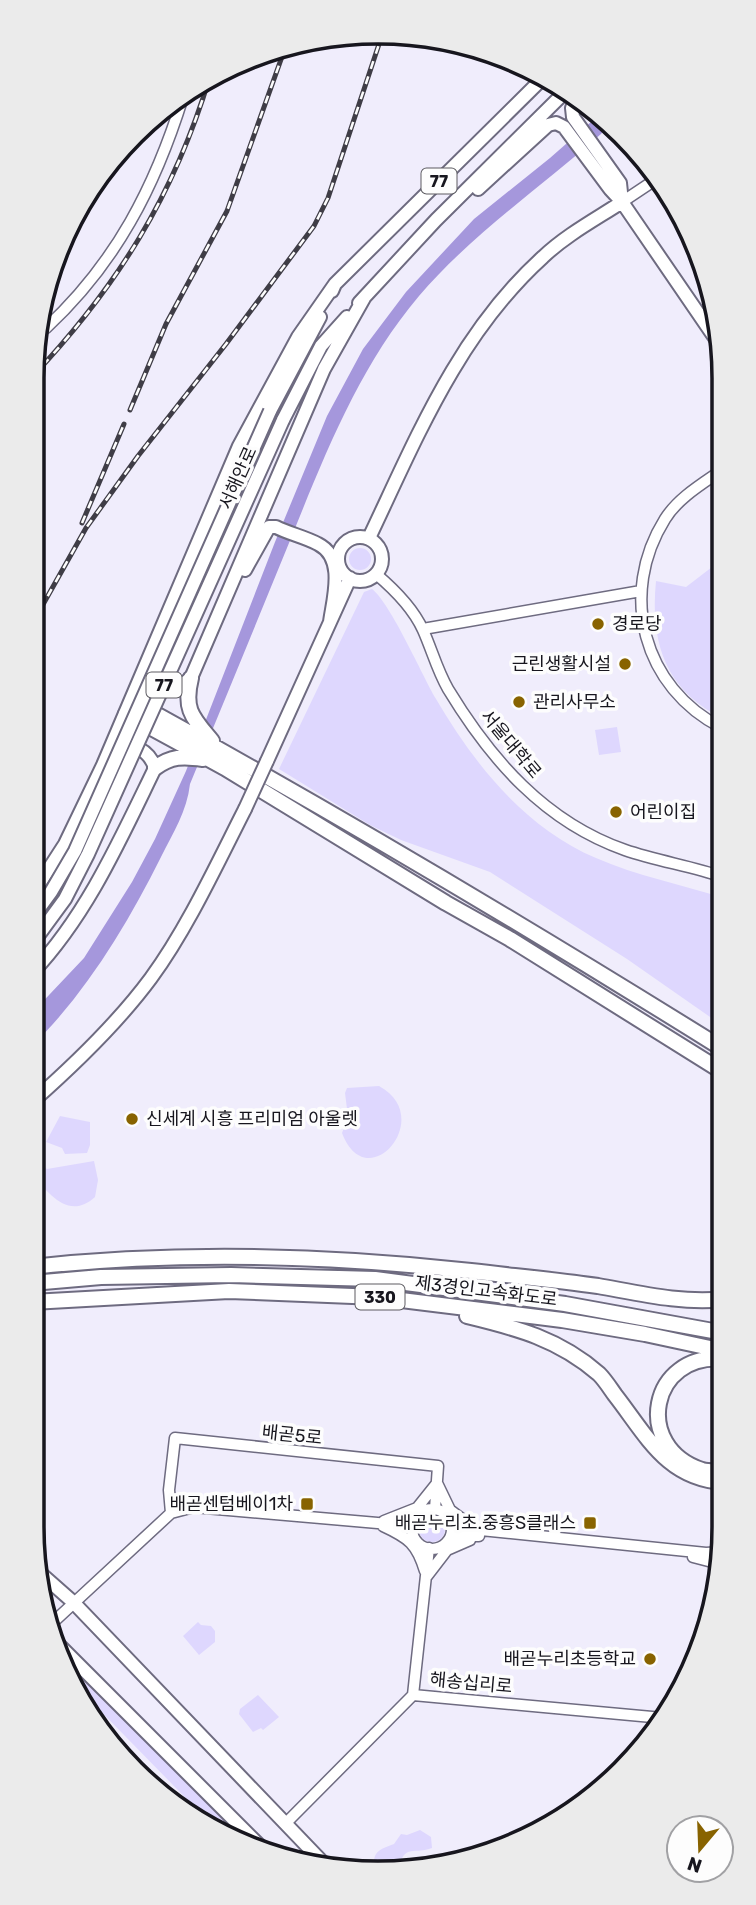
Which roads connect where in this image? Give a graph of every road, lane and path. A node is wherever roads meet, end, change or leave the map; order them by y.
1 (537, 84) edge
2 (560, 97) edge
3 (573, 107) edge
4 (178, 111) edge
5 (571, 125) junction
6 (650, 184) edge
7 (622, 202) junction
8 (436, 220) junction
9 (335, 284) junction
10 (364, 298) junction
11 (48, 326) edge
12 (708, 328) edge
13 (712, 478) edge
14 (369, 538) junction
15 (323, 544) junction
16 (338, 561) junction
17 (376, 574) junction
18 (350, 578) junction
19 (641, 591) junction
20 (222, 607) junction
21 (330, 622) junction
22 (423, 629) junction
23 (149, 661) junction
24 (191, 678) junction
25 (129, 707) junction
26 (712, 722) edge
27 (187, 738) junction
28 (110, 750) junction
29 (221, 758) junction
30 (155, 768) junction
31 (712, 874) edge
32 (44, 876) edge
33 (44, 902) edge
34 (44, 928) edge
35 (44, 957) edge
36 (548, 963) junction
37 (712, 1040) edge
38 (712, 1053) edge
39 (712, 1065) edge
40 (44, 1091) edge
41 (44, 1266) edge
42 (44, 1282) edge
43 (377, 1297) junction
44 (712, 1298) edge
45 (44, 1301) edge
46 (712, 1331) edge
47 (712, 1348) edge
48 (712, 1357) edge
49 (712, 1470) edge
50 (712, 1479) edge
51 (437, 1483) junction
52 (435, 1509) junction
53 (171, 1513) junction
54 (451, 1521) junction
55 (376, 1523) junction
56 (412, 1526) junction
57 (489, 1534) junction
58 (449, 1540) junction
59 (429, 1548) junction
60 (712, 1548) edge
61 (712, 1552) edge
62 (684, 1553) junction
63 (710, 1563) edge
64 (426, 1577) junction
65 (48, 1580) edge
66 (73, 1602) junction
67 (57, 1619) edge
68 (69, 1655) edge
69 (414, 1695) junction
70 (653, 1717) edge
71 (286, 1823) junction
72 (250, 1836) edge
73 (316, 1855) edge

1 - 9 main road, 서해안로 / 77
2 - 8 main road, 서해안로 / 77
3 - 5 main road
4 - 11 street
5 - 7 main road
5 - 8 main road
6 - 7 street
7 - 12 main road
7 - 14 main road
8 - 10 main road, 서해안로 / 77
9 - 23 main road
9 - 33 main road, 서해안로 / 77, bridge
10 - 20 main road
10 - 34 main road, 서해안로 / 77, bridge
13 - 19 street
14 - 16 main road
14 - 17 main road
15 - 16 main road
15 - 20 main road
15 - 21 main road
16 - 18 main road
17 - 18 main road
17 - 22 street, 서울대학로
18 - 21 main road
19 - 22 street
19 - 26 street
20 - 24 main road
21 - 40 main road, bridge
22 - 31 street, 서울대학로
23 - 24 main road
23 - 25 main road
24 - 27 highway
25 - 27 highway
25 - 28 main road
27 - 29 highway
27 - 29 highway
27 - 30 highway
28 - 30 main road
28 - 32 main road
29 - 36 highway
29 - 37 highway
30 - 35 main road
36 - 38 highway
36 - 39 highway
41 - 44 highway
42 - 46 highway, 제3경인고속화도로 / 330
43 - 45 highway, 제3경인고속화도로 / 330
43 - 47 highway, 제3경인고속화도로 / 330
43 - 50 highway
48 - 49 highway
51 - 52 street
51 - 53 street, 배곧5로
51 - 55 street
51 - 57 street
52 - 54 street
52 - 56 street
53 - 55 street
53 - 66 street
54 - 57 street
54 - 58 street
55 - 56 street
55 - 64 street
56 - 59 street
57 - 58 street
57 - 62 street
57 - 64 street
58 - 59 street
59 - 64 street
60 - 62 street
61 - 62 street
62 - 63 street
64 - 69 street
65 - 66 main road
66 - 67 street
66 - 71 main road
68 - 72 main road
69 - 70 street, 해송십리로
69 - 71 street, 해송십리로
71 - 73 main road

